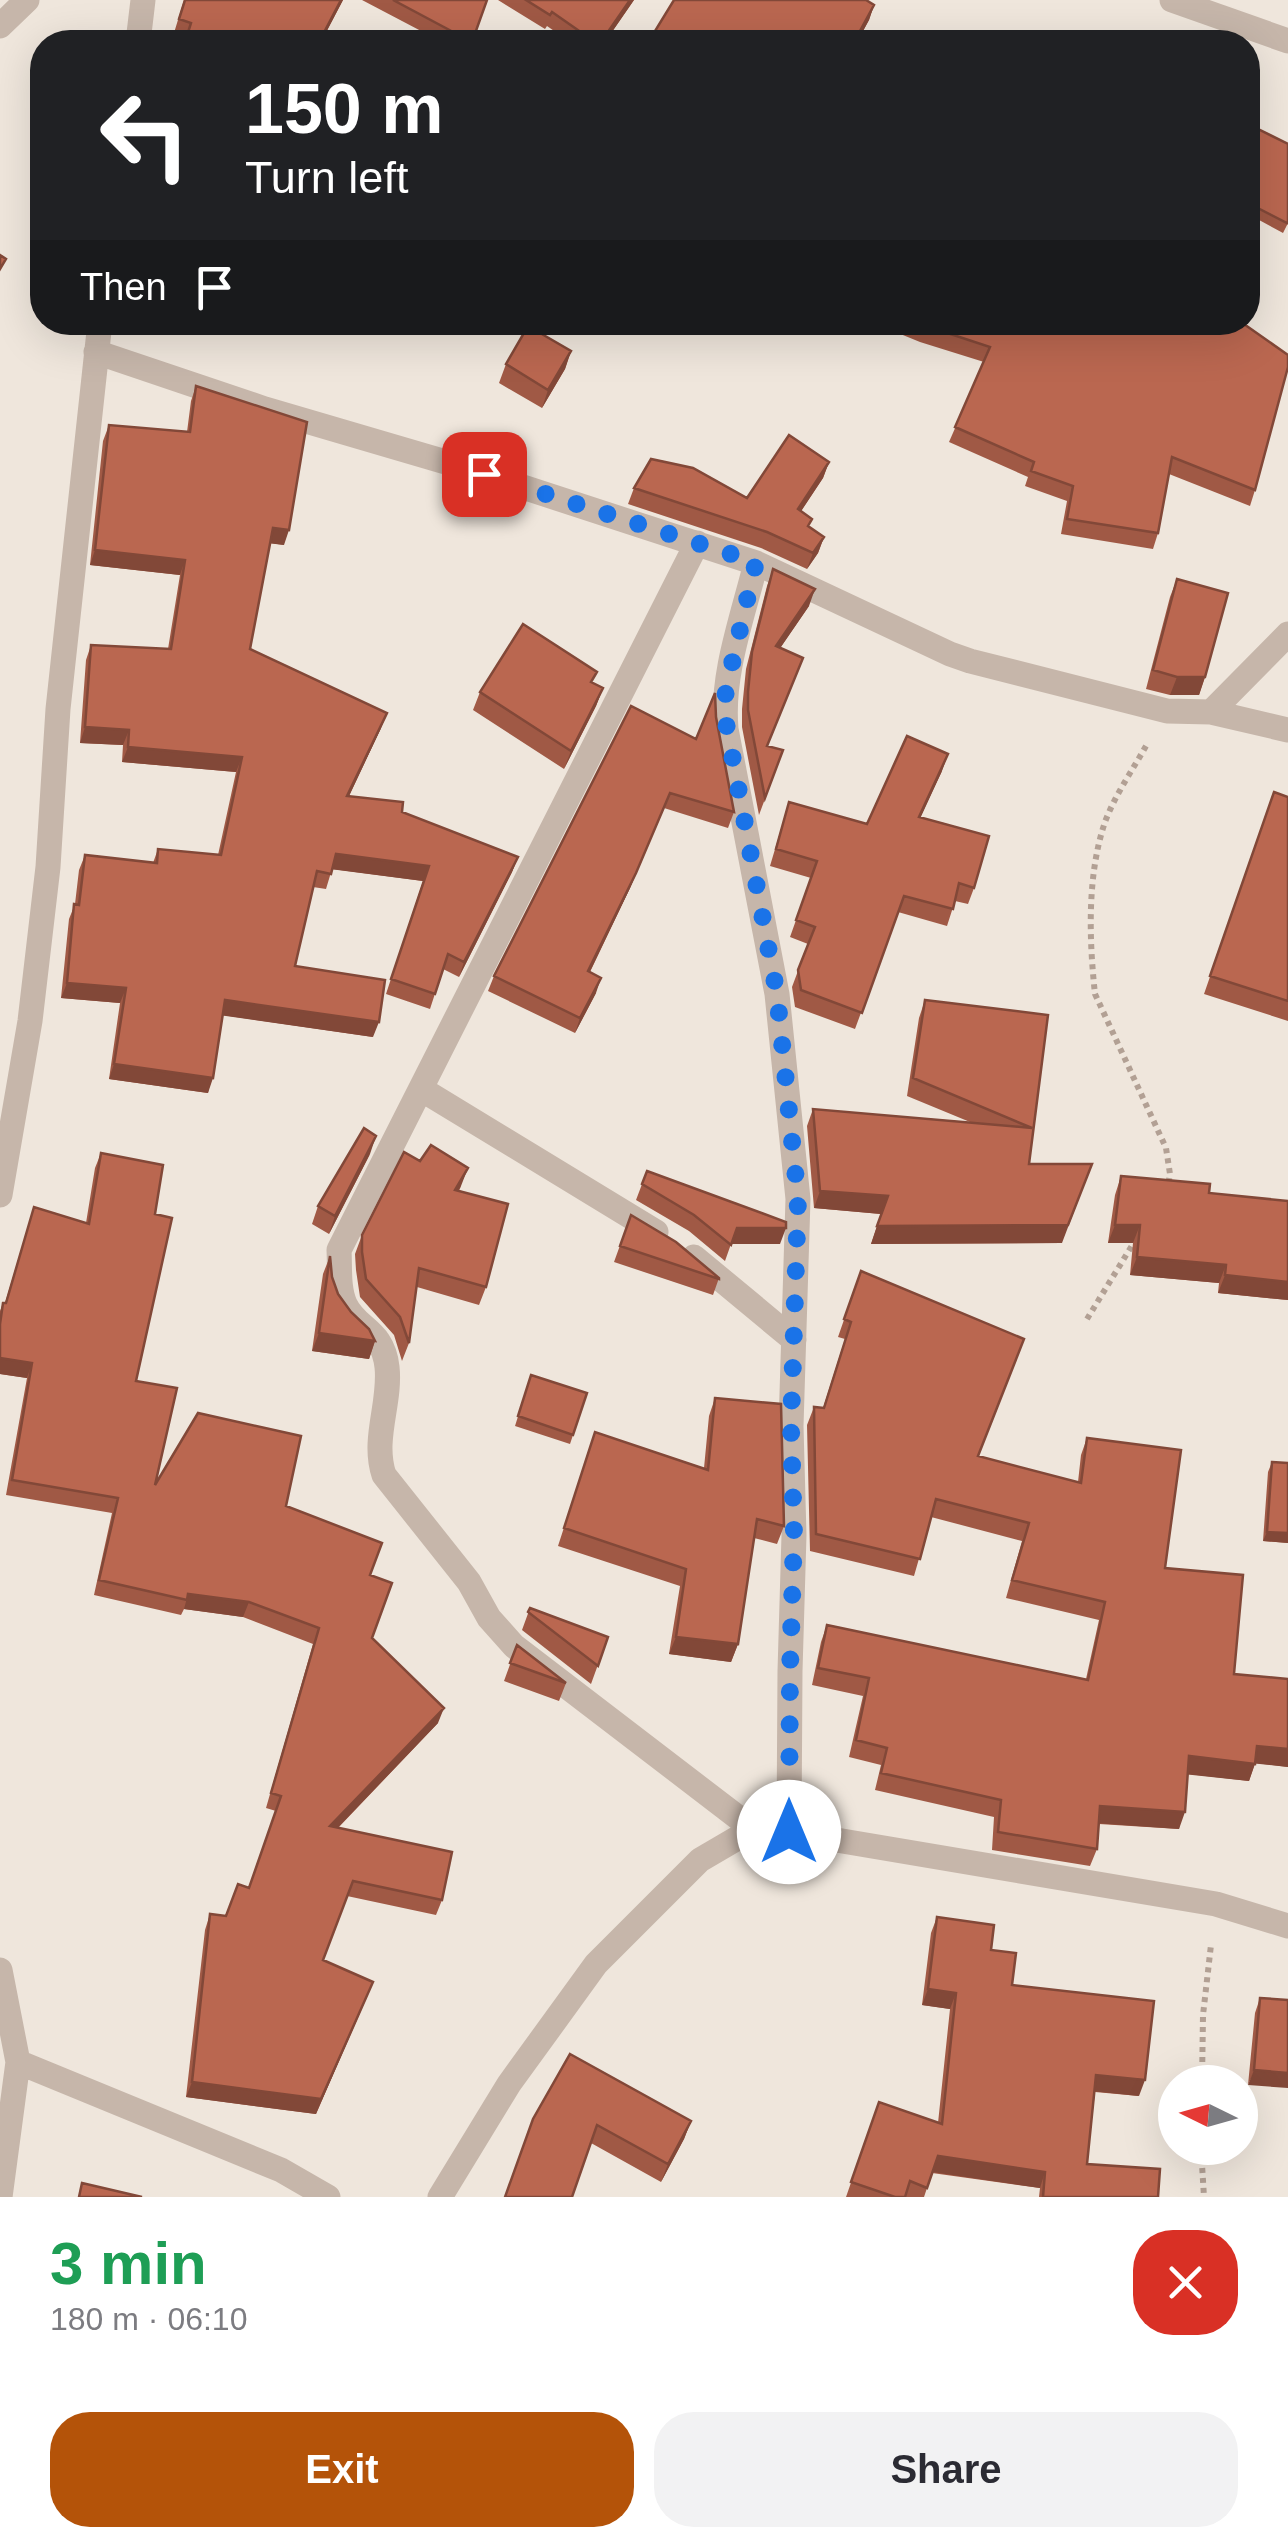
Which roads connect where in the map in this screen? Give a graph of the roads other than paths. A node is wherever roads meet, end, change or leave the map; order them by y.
1 (27, 0) edge
2 (143, 0) edge
3 (1172, 0) edge
4 (0, 26) edge
5 (139, 30) edge
6 (1257, 30) edge
7 (1260, 31) edge
8 (1288, 41) edge
9 (98, 335) edge
10 (96, 352) junction
11 (697, 543) junction
12 (756, 562) junction
13 (1288, 634) edge
14 (1212, 712) junction
15 (1288, 730) edge
16 (421, 1089) junction
17 (0, 1194) edge
18 (794, 1340) junction
19 (753, 1829) junction
20 (789, 1832) junction
21 (1288, 1926) edge
22 (0, 1970) edge
23 (18, 2062) junction
24 (0, 2197) edge
25 (328, 2197) edge
26 (440, 2197) edge

1 - 4 street
2 - 5 street
3 - 6 street
7 - 8 street
9 - 10 street
10 - 11 street
10 - 17 street
11 - 12 street
11 - 16 street
12 - 14 street
12 - 18 street
13 - 14 street
14 - 15 street
16 - 18 street
16 - 19 street
18 - 20 street
19 - 20 street
19 - 26 street
20 - 21 street
22 - 23 street
23 - 24 street
23 - 25 street

